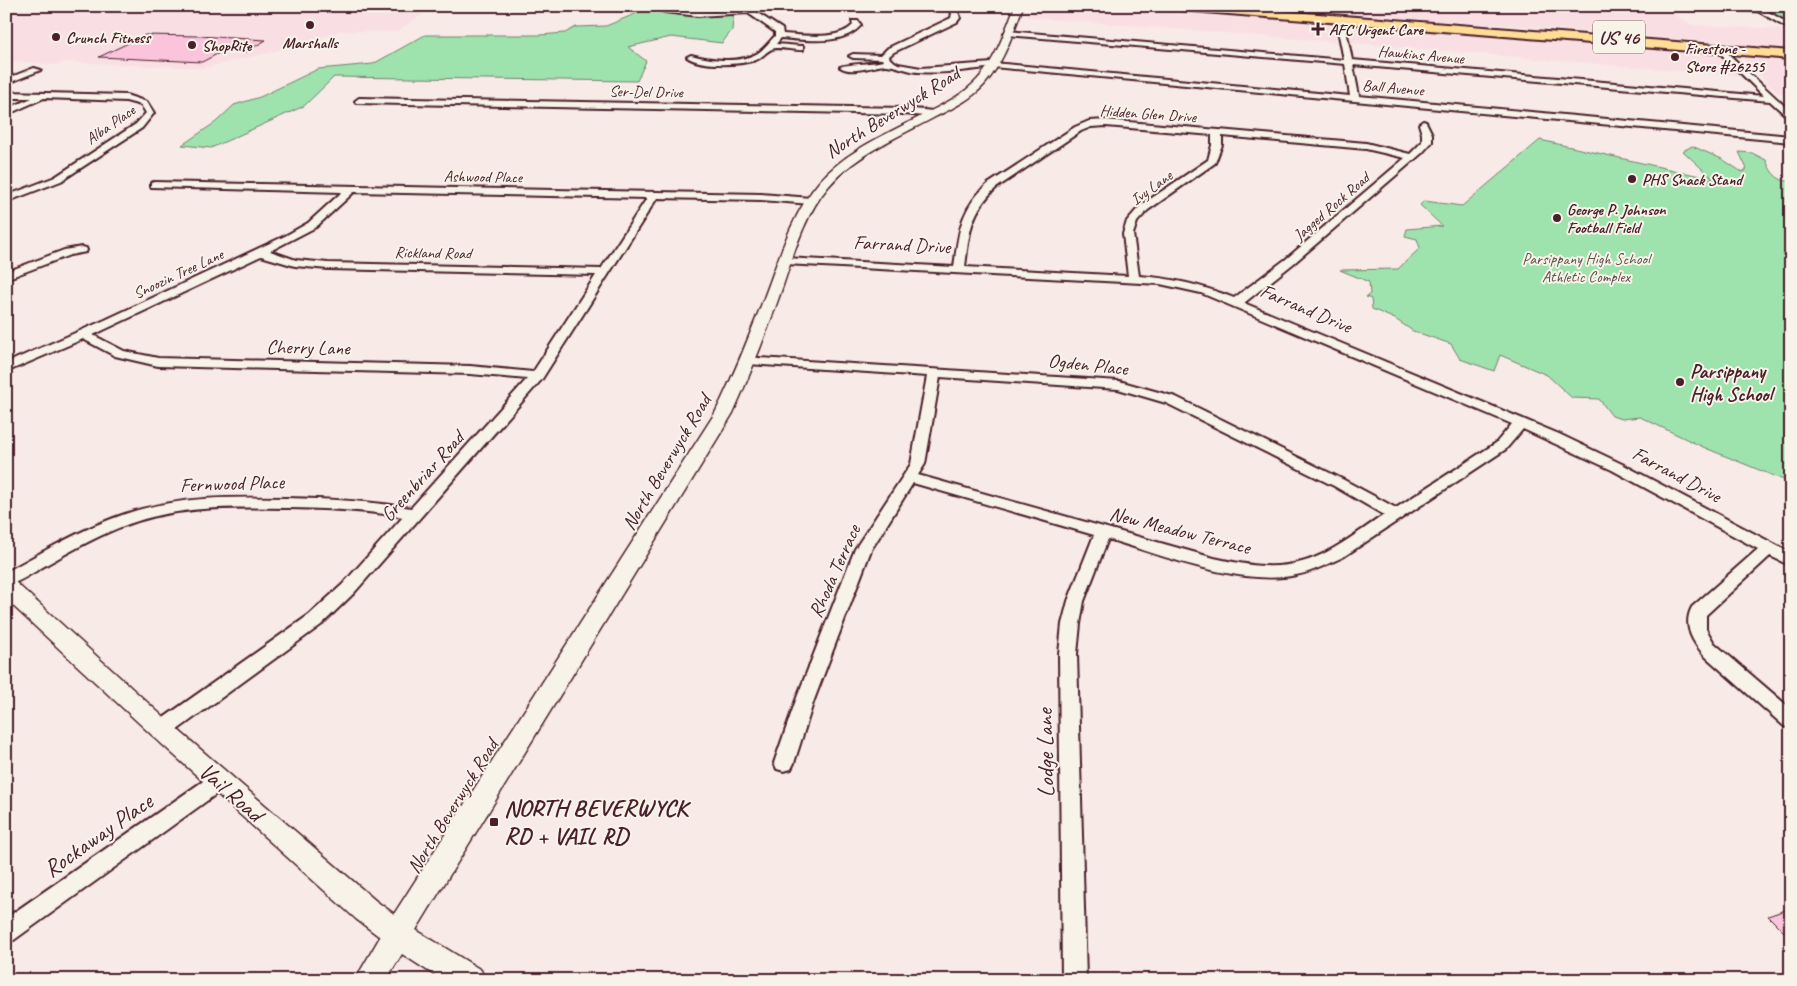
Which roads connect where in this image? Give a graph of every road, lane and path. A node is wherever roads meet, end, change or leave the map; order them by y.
1 (649, 6) edge
2 (780, 6) edge
3 (947, 6) edge
4 (1019, 6) edge
5 (1168, 6) edge
6 (1217, 6) edge
7 (1752, 6) edge
8 (751, 12) junction
9 (1340, 20) junction
10 (855, 23) dead end
11 (1791, 28) edge
12 (1008, 32) junction
13 (779, 36) junction
14 (770, 46) junction
15 (800, 48) dead end
16 (1722, 50) junction
17 (1791, 51) edge
18 (1791, 55) edge
19 (853, 56) dead end
20 (691, 58) dead end
21 (886, 60) junction
22 (1348, 62) junction
23 (844, 67) dead end
24 (958, 68) junction
25 (37, 70) dead end
26 (989, 70) junction
27 (6, 82) edge
28 (6, 95) edge
29 (658, 95) dead end
30 (46, 96) junction
31 (1355, 98) junction
32 (1772, 98) junction
33 (359, 101) dead end
34 (652, 106) junction
35 (6, 112) edge
36 (932, 114) junction
37 (1791, 117) edge
38 (1423, 124) dead end
39 (1217, 133) junction
40 (1791, 139) edge
41 (1412, 157) junction
42 (154, 185) dead end
43 (351, 189) junction
44 (654, 195) junction
45 (6, 199) edge
46 (811, 201) junction
47 (82, 250) dead end
48 (262, 252) junction
49 (786, 261) junction
50 (959, 270) junction
51 (605, 272) junction
52 (6, 276) edge
53 (1134, 280) junction
54 (1236, 303) junction
55 (84, 334) junction
56 (748, 360) junction
57 (6, 368) edge
58 (934, 372) junction
59 (537, 376) junction
60 (1520, 423) junction
61 (910, 478) junction
62 (415, 514) junction
63 (1395, 514) junction
64 (1103, 532) junction
65 (1769, 548) junction
66 (1791, 560) edge
67 (6, 580) edge
68 (6, 585) edge
69 (1791, 720) edge
70 (162, 730) junction
71 (784, 763) dead end
72 (219, 781) junction
73 (6, 932) edge
74 (398, 935) junction
75 (369, 980) edge
76 (471, 980) edge
77 (1074, 980) edge

1 - 8 street
2 - 8 street
3 - 21 street
4 - 12 street, North Beverwyck Road
5 - 9 highway, US 46
6 - 17 highway, US 46
7 - 11 street
8 - 13 street
9 - 16 highway, US 46
9 - 22 street
10 - 13 street
12 - 22 street, Hawkins Avenue
12 - 26 street, North Beverwyck Road
13 - 14 street
14 - 15 street
14 - 20 street
16 - 18 highway, US 46
16 - 32 street
19 - 21 street
21 - 23 street
21 - 24 street
22 - 31 street
22 - 32 street, Hawkins Avenue
24 - 26 street
24 - 26 street
25 - 27 street
26 - 31 street, Ball Avenue
26 - 36 street, North Beverwyck Road
28 - 30 street, Alba Place
29 - 34 street
30 - 35 street
30 - 45 street, Alba Place
31 - 40 street, Ball Avenue
32 - 37 street
33 - 34 street, Ser-Del Drive
34 - 36 street, Ser-Del Drive
36 - 46 street, North Beverwyck Road
38 - 41 street, Jagged Rock Road
39 - 41 street, Hidden Glen Drive
39 - 50 street, Hidden Glen Drive
39 - 53 street, Ivy Lane
41 - 54 street, Jagged Rock Road
42 - 43 street, Ashwood Place
43 - 44 street, Ashwood Place
43 - 48 street, Snoozin Tree Lane
44 - 46 street, Ashwood Place
44 - 51 street, Greenbriar Road
46 - 49 street, North Beverwyck Road
47 - 52 street
48 - 51 street, Rickland Road
48 - 55 street, Snoozin Tree Lane
49 - 50 street, Farrand Drive
49 - 56 street, North Beverwyck Road
50 - 53 street, Farrand Drive
51 - 59 street, Greenbriar Road
53 - 54 street, Farrand Drive
54 - 60 street, Farrand Drive
55 - 57 street, Snoozin Tree Lane
55 - 59 street, Cherry Lane
56 - 58 street, Ogden Place
56 - 74 street, North Beverwyck Road
58 - 61 street, Rhoda Terrace
58 - 63 street, Ogden Place
59 - 62 street, Greenbriar Road
60 - 63 street, New Meadow Terrace
60 - 65 street, Farrand Drive
61 - 64 street, New Meadow Terrace
61 - 71 street, Rhoda Terrace
62 - 67 street, Fernwood Place
62 - 70 street, Greenbriar Road
63 - 64 street, New Meadow Terrace
64 - 77 street, Lodge Lane
65 - 66 street, Farrand Drive
65 - 69 street
68 - 70 street, Vail Road
70 - 72 street, Vail Road
72 - 73 street, Rockaway Place
72 - 74 street, Vail Road
74 - 75 street, North Beverwyck Road
74 - 76 street, Vail Road

